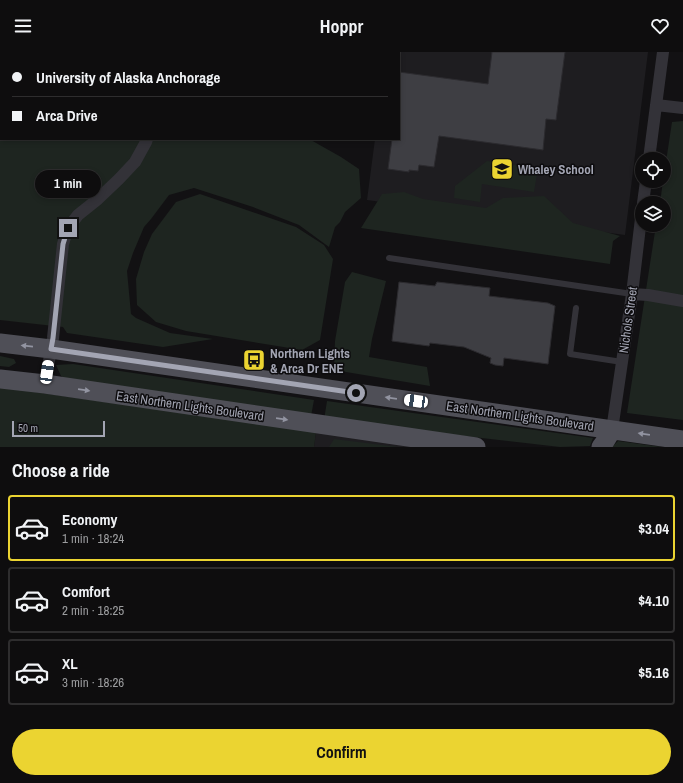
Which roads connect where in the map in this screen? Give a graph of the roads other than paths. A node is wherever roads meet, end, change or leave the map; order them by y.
1 (663, 52) edge
2 (656, 105) junction
3 (683, 108) edge
4 (147, 140) edge
5 (650, 152) edge
6 (639, 232) edge
7 (389, 258) dead end
8 (632, 294) junction
9 (683, 301) edge
10 (576, 308) dead end
11 (0, 343) edge
12 (51, 349) junction
13 (622, 362) junction
14 (0, 379) edge
15 (45, 384) junction
16 (612, 430) junction
17 (683, 440) edge
18 (476, 447) edge
19 (601, 447) edge

1 - 2 street
2 - 3 street
2 - 5 street
4 - 12 street
6 - 8 street, Nichols Street
7 - 8 lane
8 - 9 street
8 - 13 street, Nichols Street
10 - 13 lane
12 -> 11 main road, East Northern Lights Boulevard
12 - 15 street
16 -> 12 main road, East Northern Lights Boulevard
13 - 16 street, Nichols Street
14 - 15 main road, East Northern Lights Boulevard
15 -> 18 main road, East Northern Lights Boulevard
17 -> 16 main road, East Northern Lights Boulevard
16 - 19 main road

